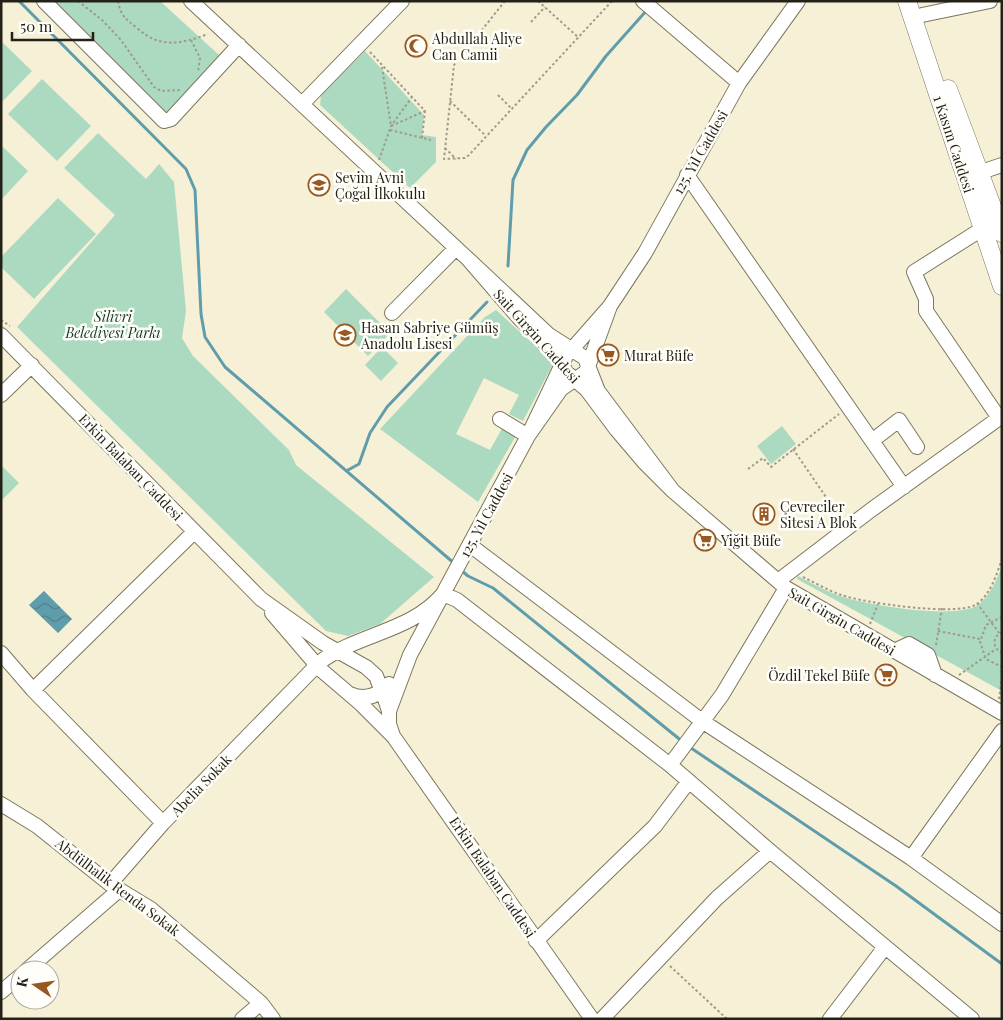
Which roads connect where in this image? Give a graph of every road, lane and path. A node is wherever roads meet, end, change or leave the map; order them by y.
1 (44, 1) edge
2 (78, 1) edge
3 (118, 1) edge
4 (192, 1) edge
5 (402, 1) edge
6 (505, 1) edge
7 (538, 1) edge
8 (612, 1) edge
9 (643, 1) edge
10 (798, 1) edge
11 (990, 1) edge
12 (916, 5) edge
13 (545, 7) junction
14 (532, 22) dead end
15 (222, 29) junction
16 (579, 38) junction
17 (192, 40) junction
18 (362, 43) junction
19 (240, 45) junction
20 (382, 65) junction
21 (197, 74) dead end
22 (739, 83) junction
23 (184, 89) dead end
24 (498, 96) dead end
25 (412, 97) junction
26 (450, 101) junction
27 (302, 104) junction
28 (512, 109) junction
29 (425, 111) junction
30 (391, 126) junction
31 (390, 130) junction
32 (486, 136) junction
33 (422, 138) junction
34 (431, 140) dead end
35 (445, 148) junction
36 (456, 159) junction
37 (1002, 164) edge
38 (375, 172) junction
39 (978, 173) junction
40 (687, 176) junction
41 (982, 229) junction
42 (1002, 233) edge
43 (456, 248) junction
44 (998, 258) edge
45 (468, 259) junction
46 (1002, 286) edge
47 (610, 306) junction
48 (392, 313) dead end
49 (1, 334) edge
50 (571, 351) junction
51 (32, 365) junction
52 (561, 366) junction
53 (588, 366) junction
54 (575, 380) junction
55 (1, 395) edge
56 (848, 407) junction
57 (1000, 417) edge
58 (500, 419) dead end
59 (528, 436) junction
60 (872, 441) junction
61 (917, 447) dead end
62 (792, 449) junction
63 (748, 469) dead end
64 (904, 487) junction
65 (673, 491) junction
66 (847, 528) junction
67 (194, 532) junction
68 (470, 545) junction
69 (1002, 559) edge
70 (997, 572) junction
71 (1002, 572) edge
72 (801, 576) dead end
73 (782, 584) junction
74 (443, 594) junction
75 (261, 599) junction
76 (878, 604) junction
77 (977, 604) junction
78 (942, 608) junction
79 (1002, 617) edge
80 (862, 620) dead end
81 (990, 621) junction
82 (937, 631) junction
83 (1000, 632) edge
84 (980, 639) junction
85 (936, 647) dead end
86 (343, 648) junction
87 (996, 649) junction
88 (1, 653) edge
89 (1002, 653) edge
90 (410, 655) junction
91 (985, 657) junction
92 (317, 665) junction
93 (1002, 667) edge
94 (957, 676) dead end
95 (330, 677) junction
96 (1002, 677) edge
97 (295, 688) junction
98 (33, 690) junction
99 (382, 691) junction
100 (349, 694) junction
101 (999, 698) dead end
102 (389, 711) junction
103 (1002, 713) edge
104 (702, 720) junction
105 (1002, 731) edge
106 (393, 736) junction
107 (670, 764) junction
108 (689, 781) junction
109 (1, 804) edge
110 (163, 823) junction
111 (770, 850) junction
112 (911, 858) junction
113 (114, 887) junction
114 (1002, 924) edge
115 (536, 941) junction
116 (885, 947) junction
117 (661, 957) junction
118 (37, 960) edge
119 (261, 1003) junction
120 (242, 1019) edge
121 (273, 1019) edge
122 (592, 1019) edge
123 (602, 1019) edge
124 (727, 1019) edge
125 (830, 1019) edge
126 (972, 1019) edge

1 - 19 street
2 - 23 path
3 - 17 path
4 - 15 street
5 - 18 street
6 - 26 path
7 - 13 path
8 - 16 path
9 - 22 street
10 - 22 street, 125. Yıl Caddesi
11 - 12 street
12 - 39 main road, 1 Kasım Caddesi
12 - 41 main road, 1 Kasım Caddesi
13 - 14 path
13 - 16 path
15 - 17 path
15 - 19 street
16 - 28 path
17 - 21 path
18 - 20 path
18 - 27 street
19 - 27 street
20 - 25 path
20 - 30 path
22 - 40 street, 125. Yıl Caddesi
24 - 28 path
25 - 29 path
25 - 30 path
26 - 32 path
26 - 35 path
27 - 38 street
28 - 32 path
29 - 30 path
29 - 33 path
30 - 31 path
31 - 33 path
31 - 38 path
32 - 36 path
33 - 34 path
35 - 36 path
35 - 36 path
37 - 39 street
38 - 43 street
39 - 42 main road, 1 Kasım Caddesi
40 - 47 street, 125. Yıl Caddesi
40 - 56 street
41 - 44 main road, 1 Kasım Caddesi
41 - 57 street
43 - 45 street
43 - 48 street
44 - 46 main road, 1 Kasım Caddesi
45 - 50 street, Sait Girgin Caddesi
45 - 52 street, Sait Girgin Caddesi
47 - 50 street, 125. Yıl Caddesi
47 - 53 street, 125. Yıl Caddesi
49 - 51 street, Erkin Balaban Caddesi
50 - 52 street, 125. Yıl Caddesi
50 - 53 street, Sait Girgin Caddesi
51 - 55 street
51 - 67 street, Erkin Balaban Caddesi
52 - 54 street, Sait Girgin Caddesi
52 - 59 street, 125. Yıl Caddesi
53 - 54 street, 125. Yıl Caddesi
53 - 65 street, Sait Girgin Caddesi
54 - 59 street, 125. Yıl Caddesi
54 - 65 street, Sait Girgin Caddesi
56 - 60 street
56 - 62 path
57 - 64 street
58 - 59 street
59 - 68 street, 125. Yıl Caddesi
60 - 61 street
60 - 64 street
62 - 63 path
62 - 66 path
64 - 66 street
65 - 73 street, Sait Girgin Caddesi
66 - 73 street
67 - 75 street, Erkin Balaban Caddesi
67 - 98 street
68 - 74 street, 125. Yıl Caddesi
68 - 104 street
69 - 70 path
70 - 71 path
70 - 77 path
72 - 76 path
73 - 103 street, Sait Girgin Caddesi
73 - 104 street
74 - 86 street
74 - 90 street, 125. Yıl Caddesi
74 - 107 street
75 - 86 street, Erkin Balaban Caddesi
75 - 92 street, Erkin Balaban Caddesi
76 - 78 path
76 - 80 path
77 - 78 path
77 - 81 path
78 - 82 path
79 - 81 path
81 - 83 path
81 - 84 path
82 - 84 path
82 - 85 path
83 - 87 path
84 - 91 path
86 - 92 street
86 - 99 street, Erkin Balaban Caddesi
87 - 89 path
87 - 91 path
88 - 98 street
90 - 99 street
90 - 102 street
91 - 93 path
91 - 94 path
92 - 95 street, Erkin Balaban Caddesi
92 - 97 street
95 - 97 street
95 - 100 street, Erkin Balaban Caddesi
96 - 101 path
97 - 110 street, Abelia Sokak
98 - 110 street
99 - 100 street
99 - 102 street, Erkin Balaban Caddesi
100 - 106 street, Erkin Balaban Caddesi
102 - 106 street, Erkin Balaban Caddesi
104 - 107 street
104 - 112 street
105 - 112 street
106 - 115 street, Erkin Balaban Caddesi
107 - 108 street
108 - 111 street
108 - 115 street
109 - 113 street, Abdülhalik Renda Sokak
110 - 113 street, Abelia Sokak
111 - 116 street
111 - 117 street
112 - 114 street
113 - 118 street, Abelia Sokak
113 - 119 street, Abdülhalik Renda Sokak
115 - 122 street, Erkin Balaban Caddesi
116 - 125 street
116 - 126 street
117 - 123 street
117 - 124 path
119 - 120 street
119 - 121 street, Abdülhalik Renda Sokak

